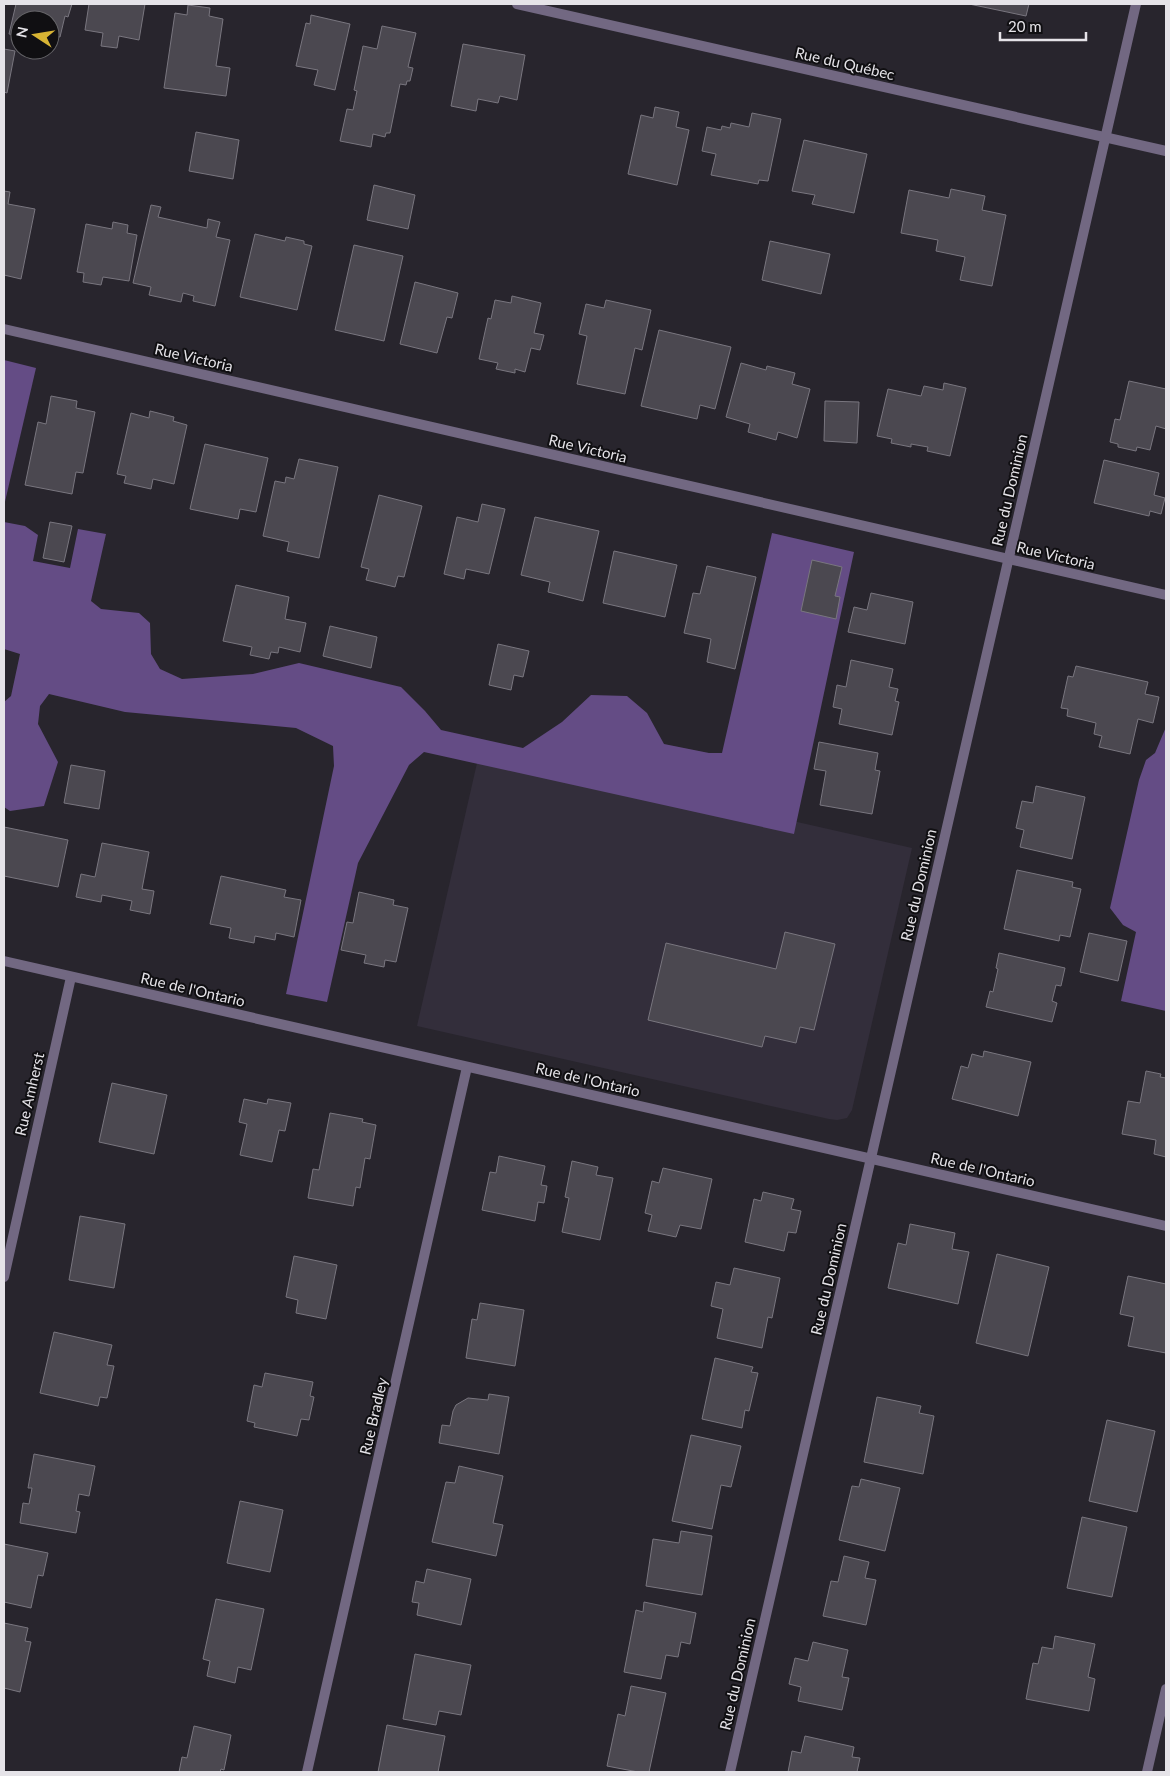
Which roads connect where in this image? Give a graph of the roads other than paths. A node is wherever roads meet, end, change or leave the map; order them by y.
1 (517, 4) edge
2 (1136, 4) edge
3 (1105, 137) junction
4 (1166, 151) edge
5 (4, 329) edge
6 (1009, 559) junction
7 (1166, 595) edge
8 (4, 962) edge
9 (71, 977) junction
10 (467, 1067) junction
11 (871, 1158) junction
12 (1166, 1226) edge
13 (4, 1277) edge
14 (1166, 1689) edge
15 (1164, 1711) edge
16 (307, 1772) edge
17 (730, 1772) edge
18 (1147, 1772) edge

1 - 3 street, Rue du Québec
2 - 3 street, Rue du Dominion
3 - 4 street, Rue du Québec
3 - 6 street, Rue du Dominion
5 - 6 street, Rue Victoria
6 - 7 street, Rue Victoria
6 - 11 street, Rue du Dominion
8 - 9 street, Rue de l'Ontario
9 - 10 street, Rue de l'Ontario
9 - 13 street, Rue Amherst
10 - 11 street, Rue de l'Ontario
10 - 16 street, Rue Bradley
11 - 12 street, Rue de l'Ontario
11 - 17 street, Rue du Dominion
14 - 15 street
15 - 18 street

